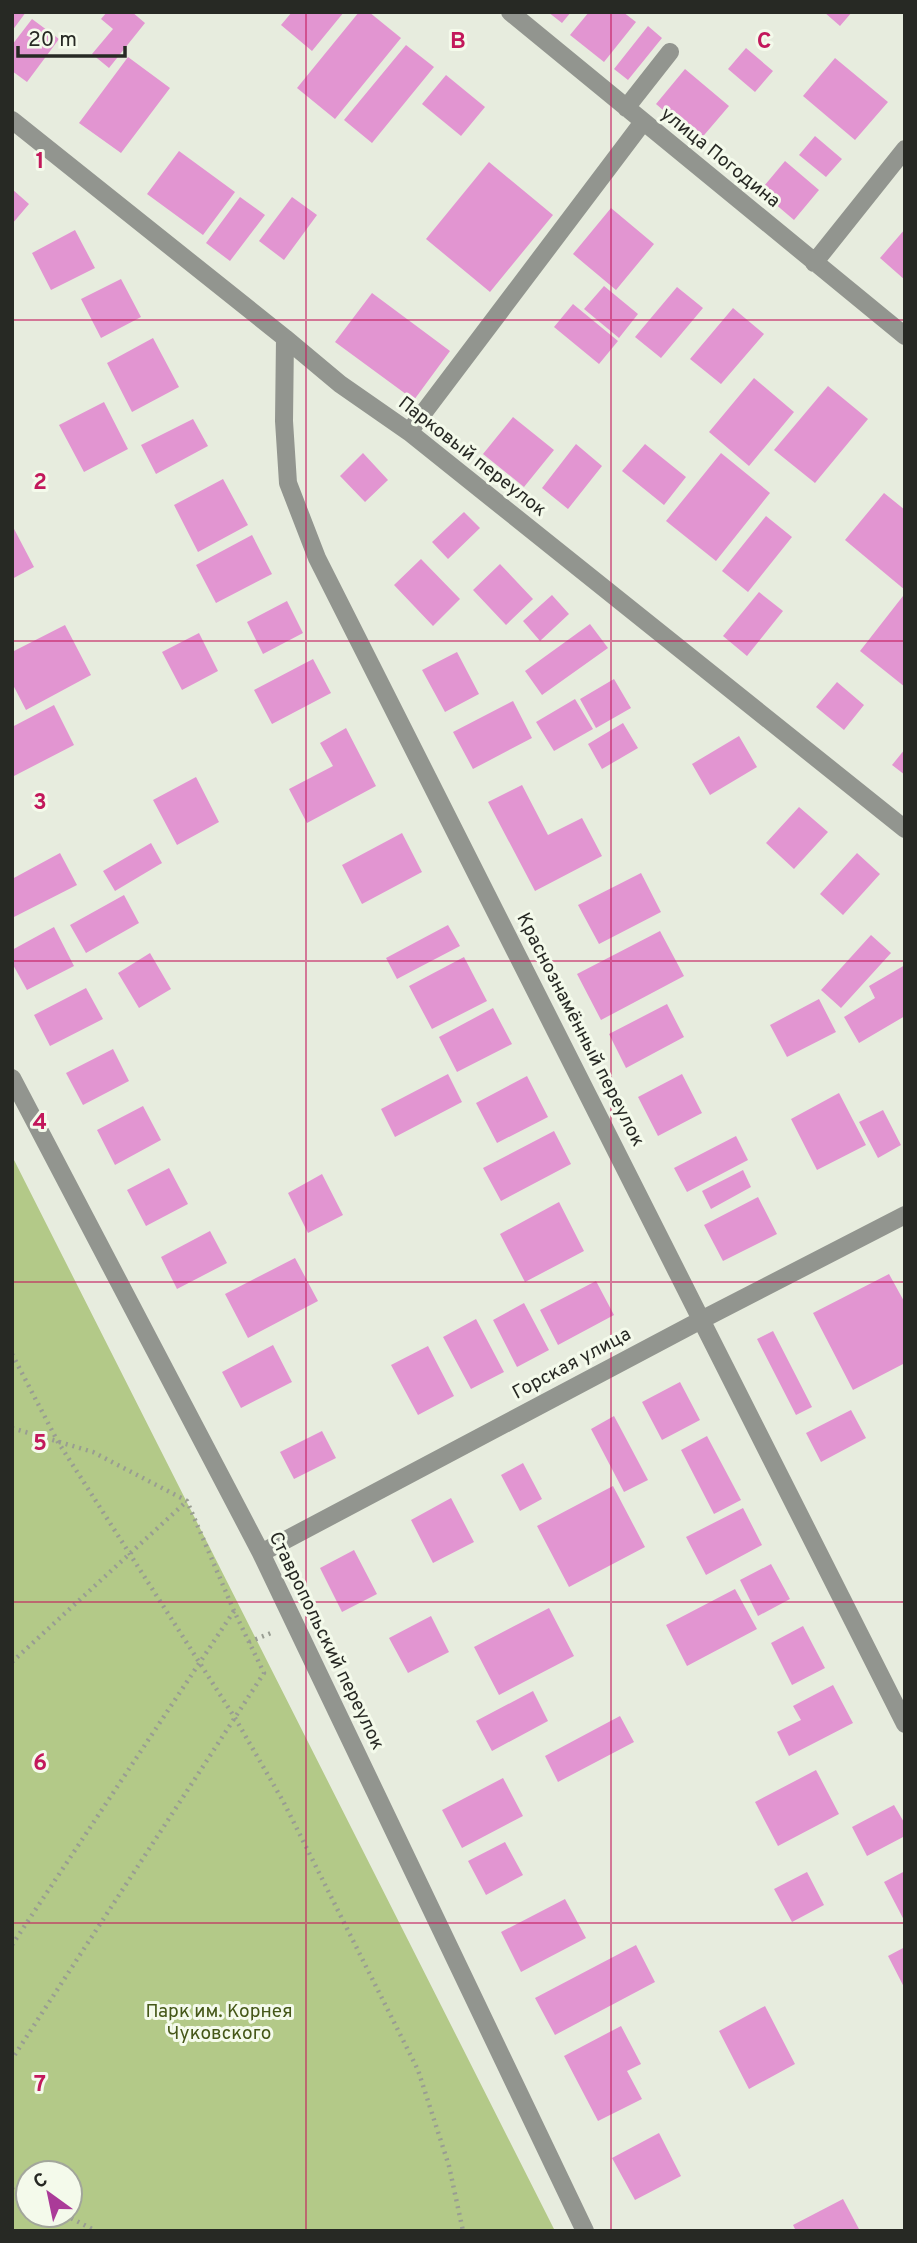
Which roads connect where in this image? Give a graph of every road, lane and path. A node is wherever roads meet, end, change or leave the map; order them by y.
1 (510, 12) edge
2 (670, 52) dead end
3 (626, 108) junction
4 (12, 120) edge
5 (643, 122) junction
6 (905, 149) edge
7 (814, 263) junction
8 (905, 336) edge
9 (285, 338) junction
10 (409, 432) junction
11 (905, 829) edge
12 (12, 1078) edge
13 (905, 1215) edge
14 (703, 1319) junction
15 (12, 1354) edge
16 (12, 1428) edge
17 (58, 1442) junction
18 (187, 1501) junction
19 (261, 1553) junction
20 (129, 1555) junction
21 (234, 1611) junction
22 (12, 1662) edge
23 (199, 1663) junction
24 (234, 1718) junction
25 (905, 1724) edge
26 (12, 1945) edge
27 (12, 2059) edge
28 (463, 2231) edge
29 (585, 2231) edge

1 - 3 street, улица Погодина
2 - 3 street
3 - 5 street, улица Погодина
4 - 9 street, Парковый переулок
5 - 7 street, улица Погодина
5 - 10 street
6 - 7 street
7 - 8 street, улица Погодина
9 - 10 street, Парковый переулок
9 - 14 street, Краснознамённый переулок
10 - 11 street, Парковый переулок
12 - 19 street, Ставропольский переулок
13 - 14 street, Горская улица
14 - 19 street, Горская улица
14 - 25 street, Краснознамённый переулок
15 - 17 path
16 - 17 path
17 - 18 path
17 - 20 path
18 - 20 path
18 - 21 path
19 - 29 street, Ставропольский переулок
20 - 22 path
20 - 23 path
21 - 23 path
21 - 24 path
23 - 24 path
23 - 26 path
24 - 27 path
24 - 28 path

